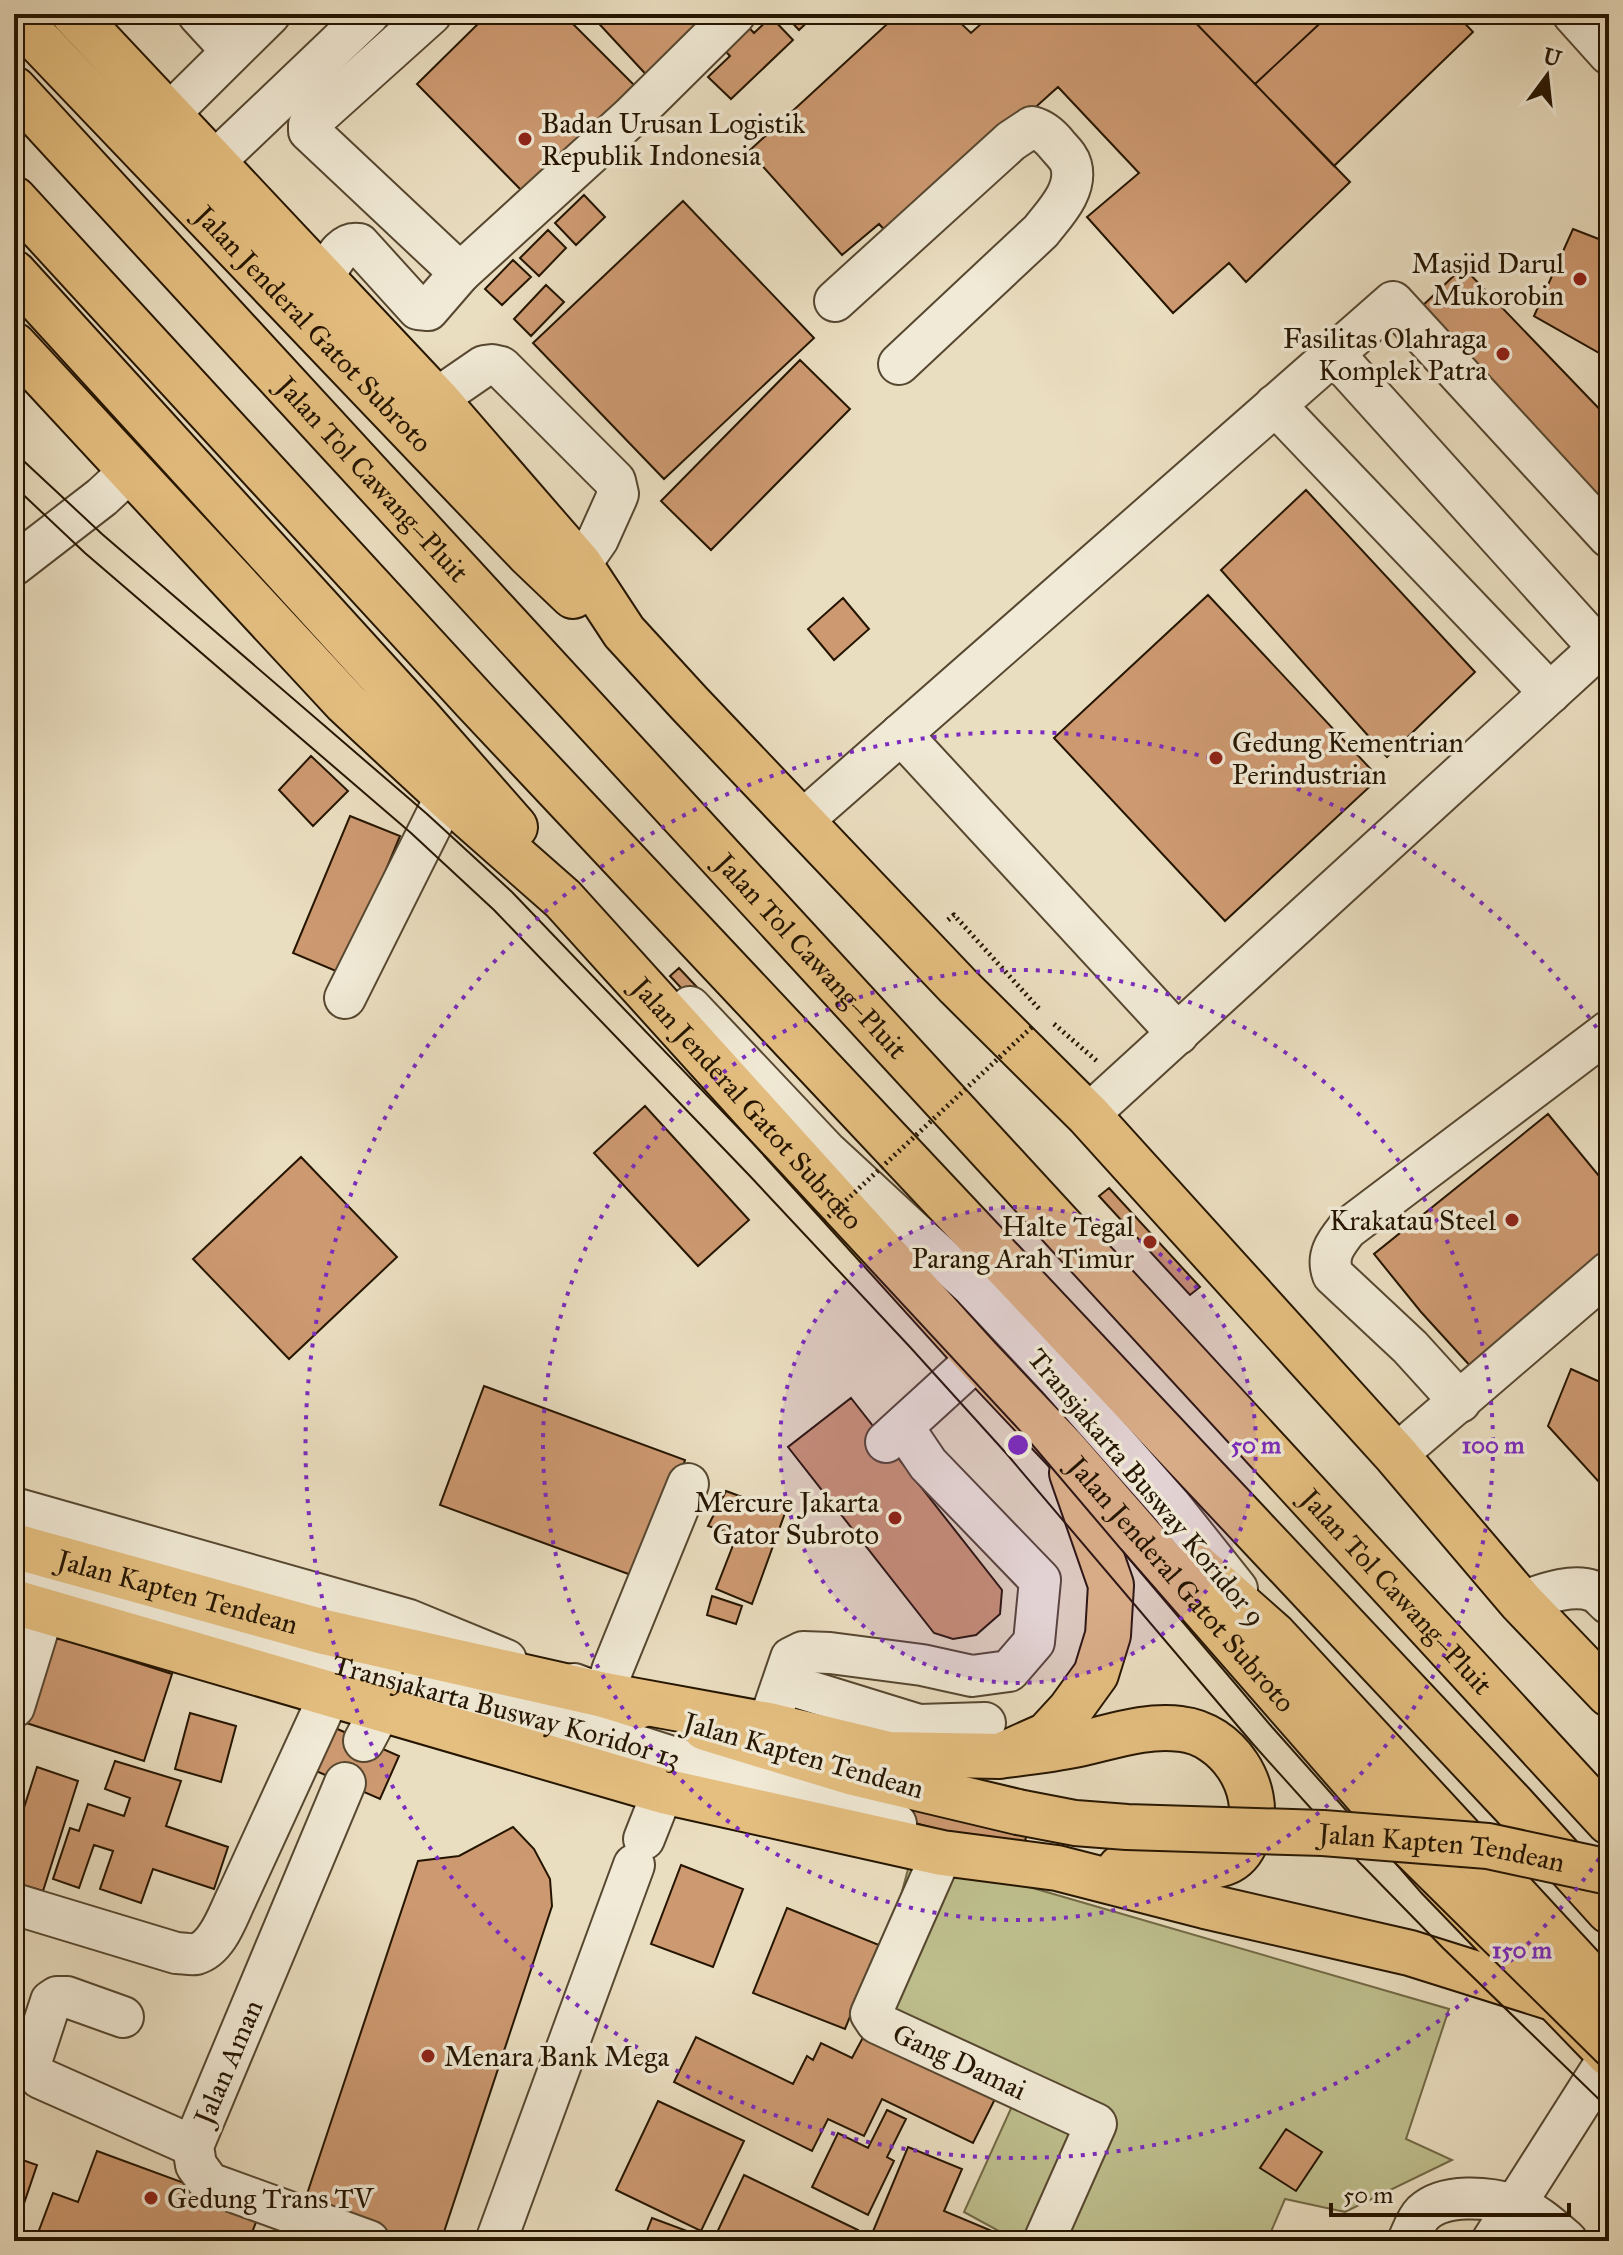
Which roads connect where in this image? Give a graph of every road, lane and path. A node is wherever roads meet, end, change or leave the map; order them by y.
1 (74, 14) edge
2 (198, 14) edge
3 (270, 14) edge
4 (369, 14) edge
5 (431, 14) edge
6 (735, 14) edge
7 (1573, 14) edge
8 (14, 15) edge
9 (232, 51) junction
10 (1609, 54) edge
11 (14, 89) edge
12 (169, 114) junction
13 (214, 162) junction
14 (14, 199) edge
15 (14, 273) edge
16 (460, 273) junction
17 (323, 277) junction
18 (835, 301) dead end
19 (14, 345) edge
20 (1334, 354) junction
21 (899, 364) dead end
22 (436, 399) junction
23 (1275, 405) junction
24 (130, 471) junction
25 (1609, 537) edge
26 (14, 565) edge
27 (580, 565) junction
28 (624, 632) junction
29 (1604, 645) edge
30 (1550, 693) junction
31 (901, 734) junction
32 (446, 796) junction
33 (802, 821) junction
34 (563, 899) junction
35 (945, 923) dead end
36 (345, 998) dead end
37 (1032, 1027) dead end
38 (1609, 1031) edge
39 (1178, 1034) junction
40 (1122, 1084) junction
41 (791, 1114) junction
42 (1088, 1115) junction
43 (823, 1204) junction
44 (1609, 1272) edge
45 (978, 1358) junction
46 (1460, 1402) junction
47 (1063, 1448) junction
48 (1396, 1455) junction
49 (688, 1484) dead end
50 (1095, 1485) junction
51 (14, 1508) edge
52 (14, 1546) edge
53 (14, 1578) edge
54 (1521, 1602) junction
55 (1609, 1604) edge
56 (29, 1606) edge
57 (1274, 1635) junction
58 (783, 1683) junction
59 (331, 1692) junction
60 (1609, 1694) edge
61 (604, 1695) junction
62 (14, 1707) edge
63 (768, 1725) junction
64 (993, 1739) junction
65 (345, 1783) dead end
66 (675, 1793) junction
67 (811, 1799) junction
68 (1609, 1822) edge
69 (942, 1853) junction
70 (1057, 1868) junction
71 (1609, 1872) edge
72 (14, 1904) edge
73 (1609, 1911) edge
74 (1609, 1997) edge
75 (1553, 1998) junction
76 (123, 2017) dead end
77 (1609, 2022) edge
78 (1609, 2056) edge
79 (1609, 2105) edge
80 (193, 2146) junction
81 (1538, 2227) edge
82 (369, 2241) edge
83 (496, 2241) edge
84 (1044, 2241) edge
85 (1408, 2241) edge
86 (1492, 2241) edge

1 - 12 main road, Jalan Jenderal Gatot Subroto
2 - 9 street
3 - 9 street
4 - 13 street
5 - 16 street
6 - 16 street
7 - 10 street
8 - 28 main road, Jalan Jenderal Gatot Subroto
9 - 12 street
11 - 68 main road, Jalan Tol Cawang–Pluit
12 - 13 main road, Jalan Jenderal Gatot Subroto
13 - 17 main road, Jalan Jenderal Gatot Subroto
14 - 73 main road
15 - 34 main road, Jalan Jenderal Gatot Subroto
16 - 17 street
17 - 22 main road, Jalan Jenderal Gatot Subroto
18 - 21 street
19 - 24 main road, Jalan Jenderal Gatot Subroto
20 - 23 street
20 - 25 street
20 - 29 street
22 - 27 main road, Jalan Jenderal Gatot Subroto
22 - 27 street
23 - 30 street
23 - 31 street
24 - 26 street
24 - 32 main road, Jalan Jenderal Gatot Subroto
27 - 28 main road, Jalan Jenderal Gatot Subroto
28 - 33 main road, Jalan Jenderal Gatot Subroto
29 - 30 street
30 - 39 street
31 - 33 street
31 - 39 street
32 - 34 main road, Jalan Jenderal Gatot Subroto
32 - 36 street
33 - 42 main road, Jalan Jenderal Gatot Subroto
34 - 41 street, Transjakarta Busway Koridor 9
34 - 43 main road, Jalan Jenderal Gatot Subroto
35 - 40 path
37 - 43 path, bridge
38 - 46 street
39 - 40 street
40 - 42 street
41 - 43 street, Transjakarta Busway Koridor 9
41 - 57 street, Transjakarta Busway Koridor 9
42 - 48 main road, Jalan Jenderal Gatot Subroto
43 - 45 main road, Jalan Jenderal Gatot Subroto
44 - 46 street
45 - 47 main road, Jalan Jenderal Gatot Subroto
45 - 58 street
46 - 48 street
47 - 50 main road, Jalan Jenderal Gatot Subroto
47 - 64 main road
48 - 54 main road, Jalan Jenderal Gatot Subroto
49 - 61 street
50 - 57 main road
50 - 75 main road, Jalan Jenderal Gatot Subroto
51 - 61 street, Transjakarta Busway Koridor 13
52 - 61 main road, Jalan Kapten Tendean
53 - 67 street, Transjakarta Busway Koridor 13
54 - 55 street
54 - 60 main road, Jalan Jenderal Gatot Subroto
56 - 59 main road, Jalan Kapten Tendean
56 - 62 street
57 - 74 main road
57 - 77 street, Transjakarta Busway Koridor 9
58 - 63 street
58 - 64 street
59 - 66 main road, Jalan Kapten Tendean
59 - 72 street
61 - 63 main road
61 - 71 main road, Jalan Kapten Tendean, bridge
63 - 64 main road
64 - 70 main road
65 - 80 street, Jalan Aman
66 - 67 street, Transjakarta Busway Koridor 13
66 - 69 main road, Jalan Kapten Tendean
66 - 83 street
67 - 70 street, Transjakarta Busway Koridor 13
69 - 70 main road, Jalan Kapten Tendean
69 - 84 street, Gang Damai
70 - 75 main road, Jalan Kapten Tendean
75 - 78 main road, Jalan Jenderal Gatot Subroto
76 - 80 street
78 - 81 street
79 - 81 street
80 - 82 street, Jalan Aman
81 - 85 street
81 - 86 street

